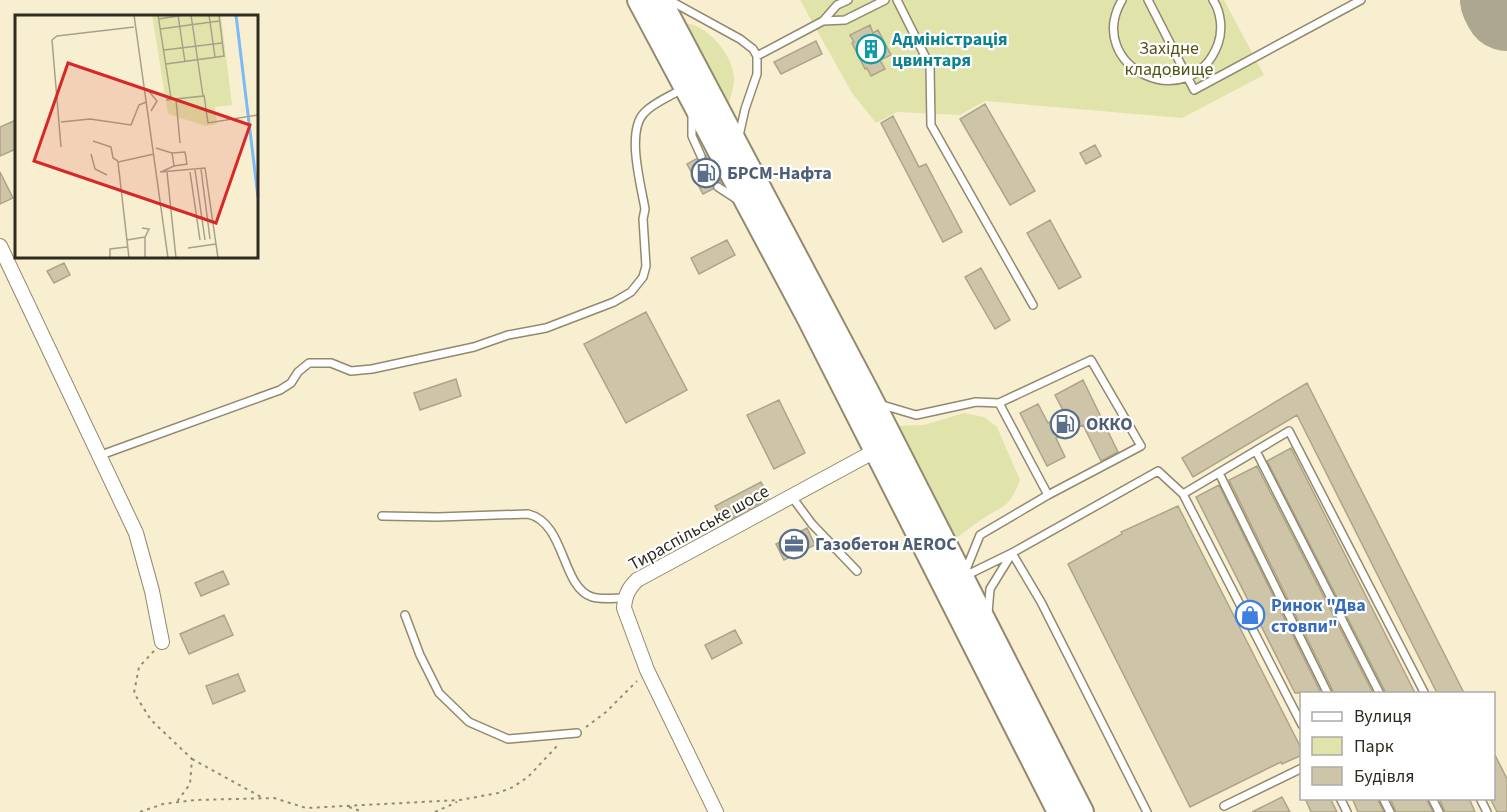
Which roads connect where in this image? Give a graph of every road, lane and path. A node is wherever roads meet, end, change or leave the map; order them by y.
1 (639, 0) edge
2 (660, 0) edge
3 (669, 0) edge
4 (848, 0) edge
5 (885, 0) edge
6 (897, 0) edge
7 (1122, 0) edge
8 (1148, 0) edge
9 (1213, 0) edge
10 (1361, 0) edge
11 (824, 21) junction
12 (757, 56) junction
13 (1188, 77) junction
14 (689, 94) junction
15 (737, 144) junction
16 (701, 156) dead end
17 (718, 187) dead end
18 (749, 206) junction
19 (0, 246) edge
20 (1033, 305) dead end
21 (872, 402) junction
22 (999, 403) junction
23 (875, 451) junction
24 (1256, 451) junction
25 (101, 455) junction
26 (1219, 473) junction
27 (1183, 494) junction
28 (1048, 495) junction
29 (792, 496) junction
30 (382, 516) dead end
31 (1012, 553) junction
32 (857, 571) dead end
33 (963, 577) junction
34 (625, 598) junction
35 (405, 615) dead end
36 (987, 624) junction
37 (162, 642) joint
38 (647, 670) junction
39 (1328, 692) edge
40 (1379, 692) edge
41 (1424, 692) edge
42 (1300, 721) edge
43 (577, 733) junction
44 (192, 759) junction
45 (1300, 769) edge
46 (265, 799) junction
47 (460, 800) junction
48 (175, 804) junction
49 (346, 806) junction
50 (1224, 806) dead end
51 (140, 812) edge
52 (363, 812) edge
53 (435, 812) edge
54 (716, 812) edge
55 (1059, 812) edge
56 (1082, 812) edge
57 (1147, 812) edge

1 - 14 highway
2 - 15 highway
3 - 12 lane
4 - 11 lane
5 - 11 lane
6 - 20 lane
7 - 13 lane
8 - 13 lane
9 - 13 lane
10 - 13 lane
11 - 12 lane
12 - 15 lane
14 - 16 lane
14 - 18 highway
14 - 25 lane
15 - 21 highway
17 - 18 lane
18 - 23 highway
19 - 25 street
21 - 22 lane
21 - 33 highway
22 - 28 lane
22 - 28 lane
23 - 29 street, Тираспільське шосе
23 - 55 highway
24 - 26 lane
24 - 40 lane
24 - 41 lane
25 - 37 street
26 - 27 lane
26 - 39 lane
27 - 31 lane
27 - 42 lane
28 - 33 lane
29 - 32 lane
29 - 34 street, Тираспільське шосе
30 - 34 lane
31 - 33 lane
31 - 36 lane
31 - 57 lane
33 - 36 highway
34 - 38 street, Тираспільське шосе
35 - 43 lane
36 - 56 highway
37 - 44 path
38 - 43 path
38 - 54 street, Тираспільське шосе
43 - 47 path
44 - 46 path
44 - 48 path
45 - 50 lane
46 - 48 path
46 - 49 path
47 - 49 path
47 - 53 path
48 - 51 path
49 - 52 path

